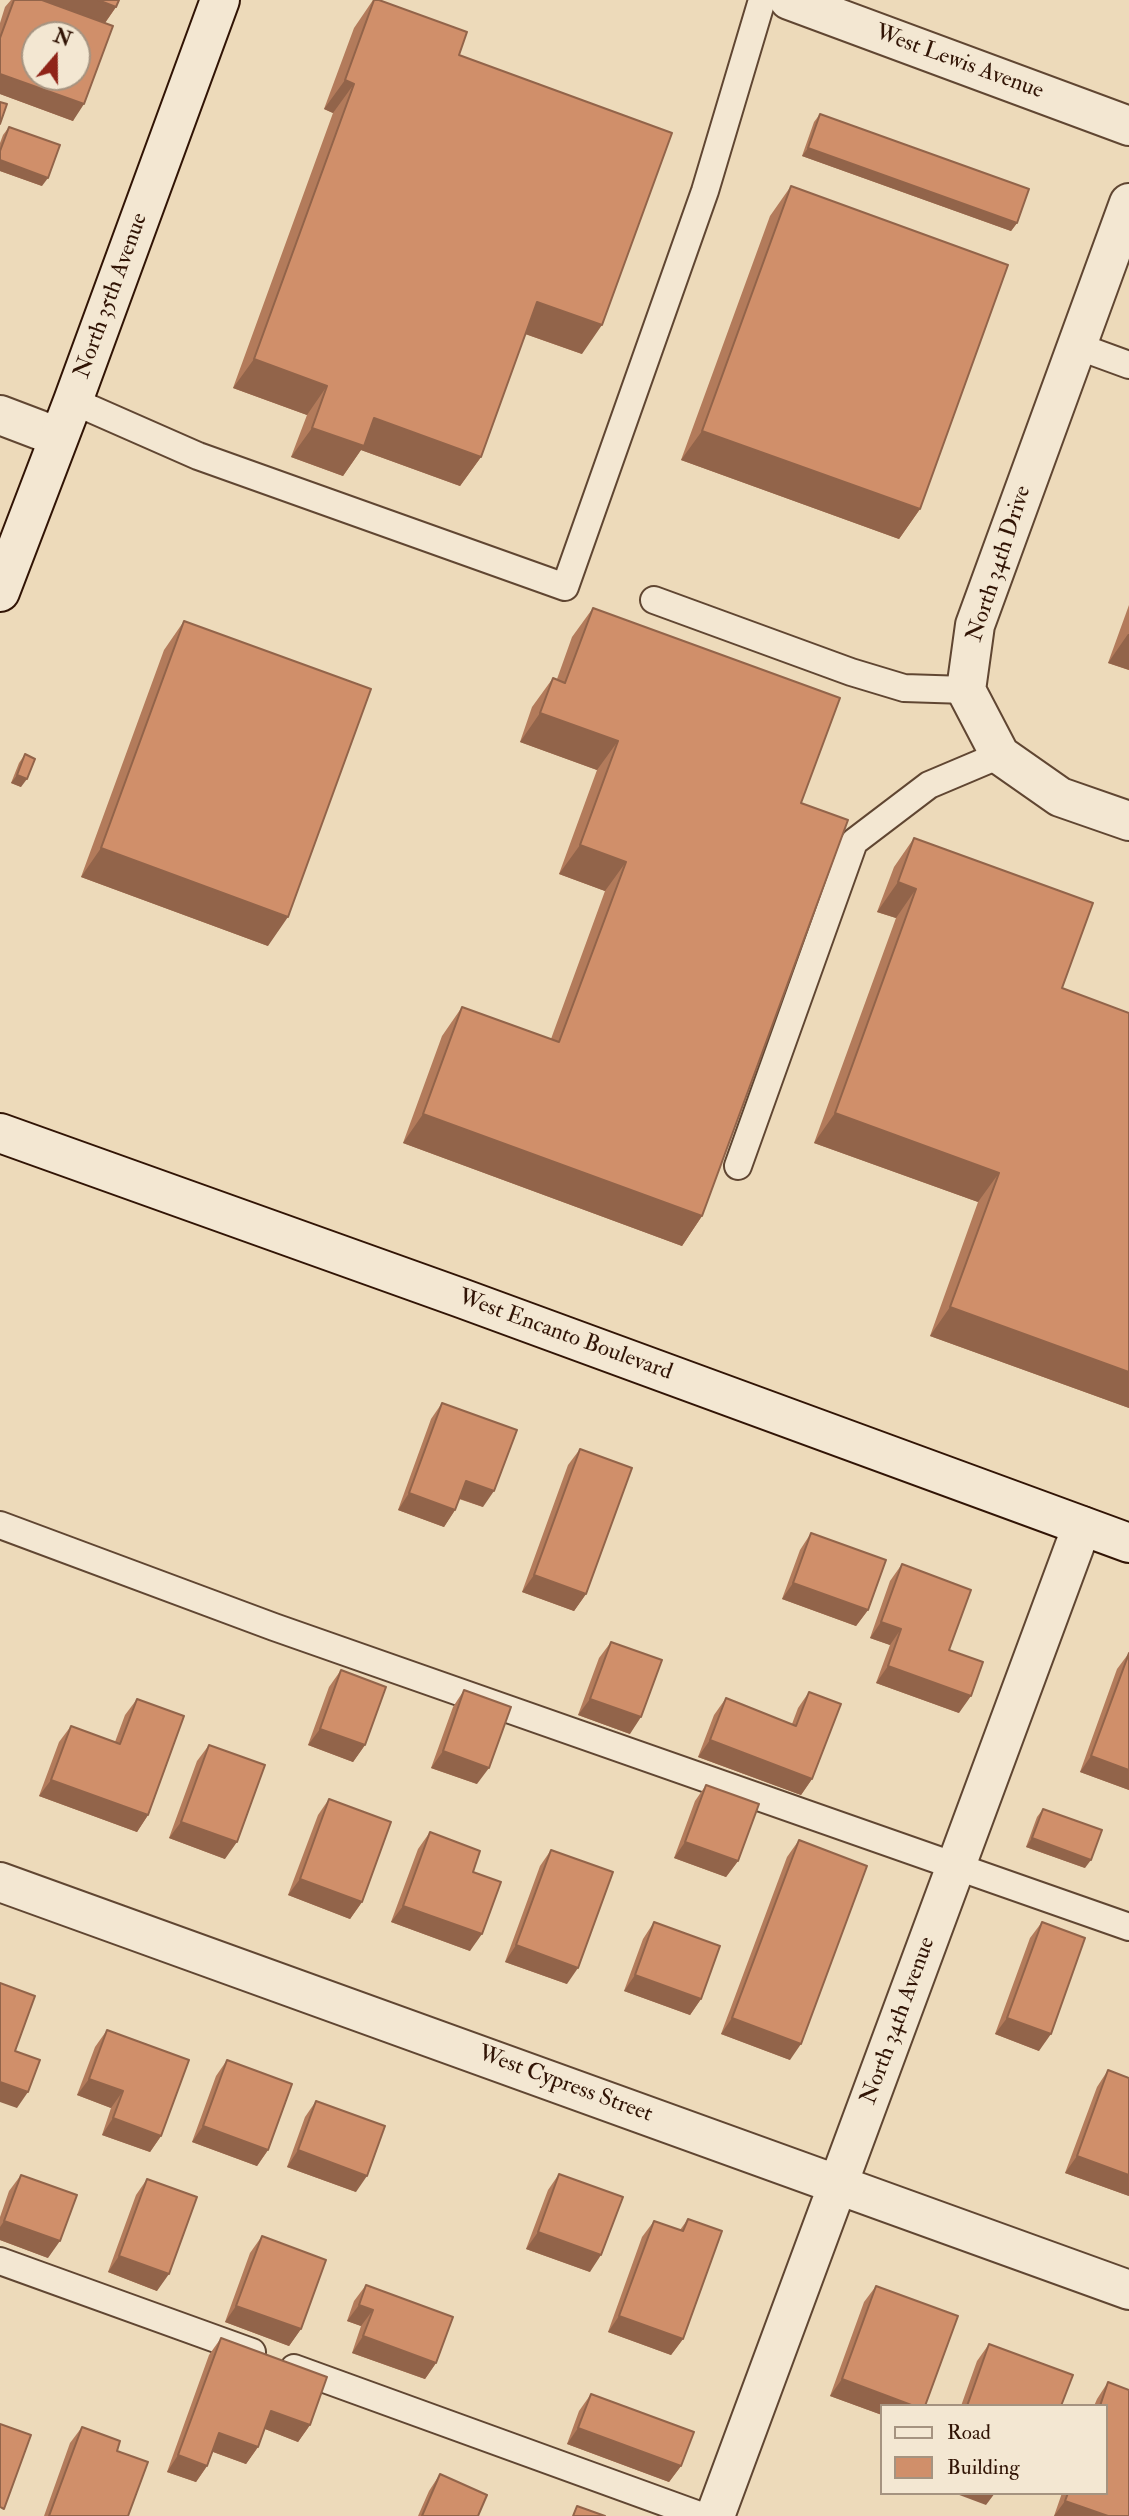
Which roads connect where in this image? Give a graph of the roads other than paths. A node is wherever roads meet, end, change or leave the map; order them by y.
1 (220, 0) edge
2 (762, 0) edge
3 (789, 0) edge
4 (1129, 126) edge
5 (1129, 203) edge
6 (1077, 346) junction
7 (1129, 365) edge
8 (73, 401) junction
9 (0, 415) edge
10 (58, 437) junction
11 (0, 592) edge
12 (654, 600) dead end
13 (967, 690) junction
14 (1000, 755) junction
15 (1129, 821) edge
16 (0, 1133) edge
17 (738, 1166) dead end
18 (0, 1525) edge
19 (1082, 1526) junction
20 (1129, 1543) edge
21 (957, 1865) junction
22 (0, 1882) edge
23 (1129, 1927) edge
24 (838, 2184) junction
25 (0, 2260) edge
26 (1129, 2290) edge
27 (702, 2516) edge
28 (715, 2516) edge

1 - 8 street, North 35th Avenue
2 - 8 lane
3 - 4 street, West Lewis Avenue
5 - 6 street, North 34th Drive
6 - 7 lane
6 - 13 street, North 34th Drive
8 - 10 street, North 35th Avenue
9 - 10 street
10 - 11 street, North 35th Avenue
12 - 13 lane
13 - 14 street
14 - 15 street
14 - 17 lane
16 - 19 street, West Encanto Boulevard
18 - 21 lane
19 - 20 street, West Encanto Boulevard
19 - 21 street, North 34th Avenue
21 - 23 lane
21 - 24 street, North 34th Avenue
22 - 24 street, West Cypress Street
24 - 26 street, West Cypress Street
24 - 28 street, North 34th Avenue
25 - 27 lane

